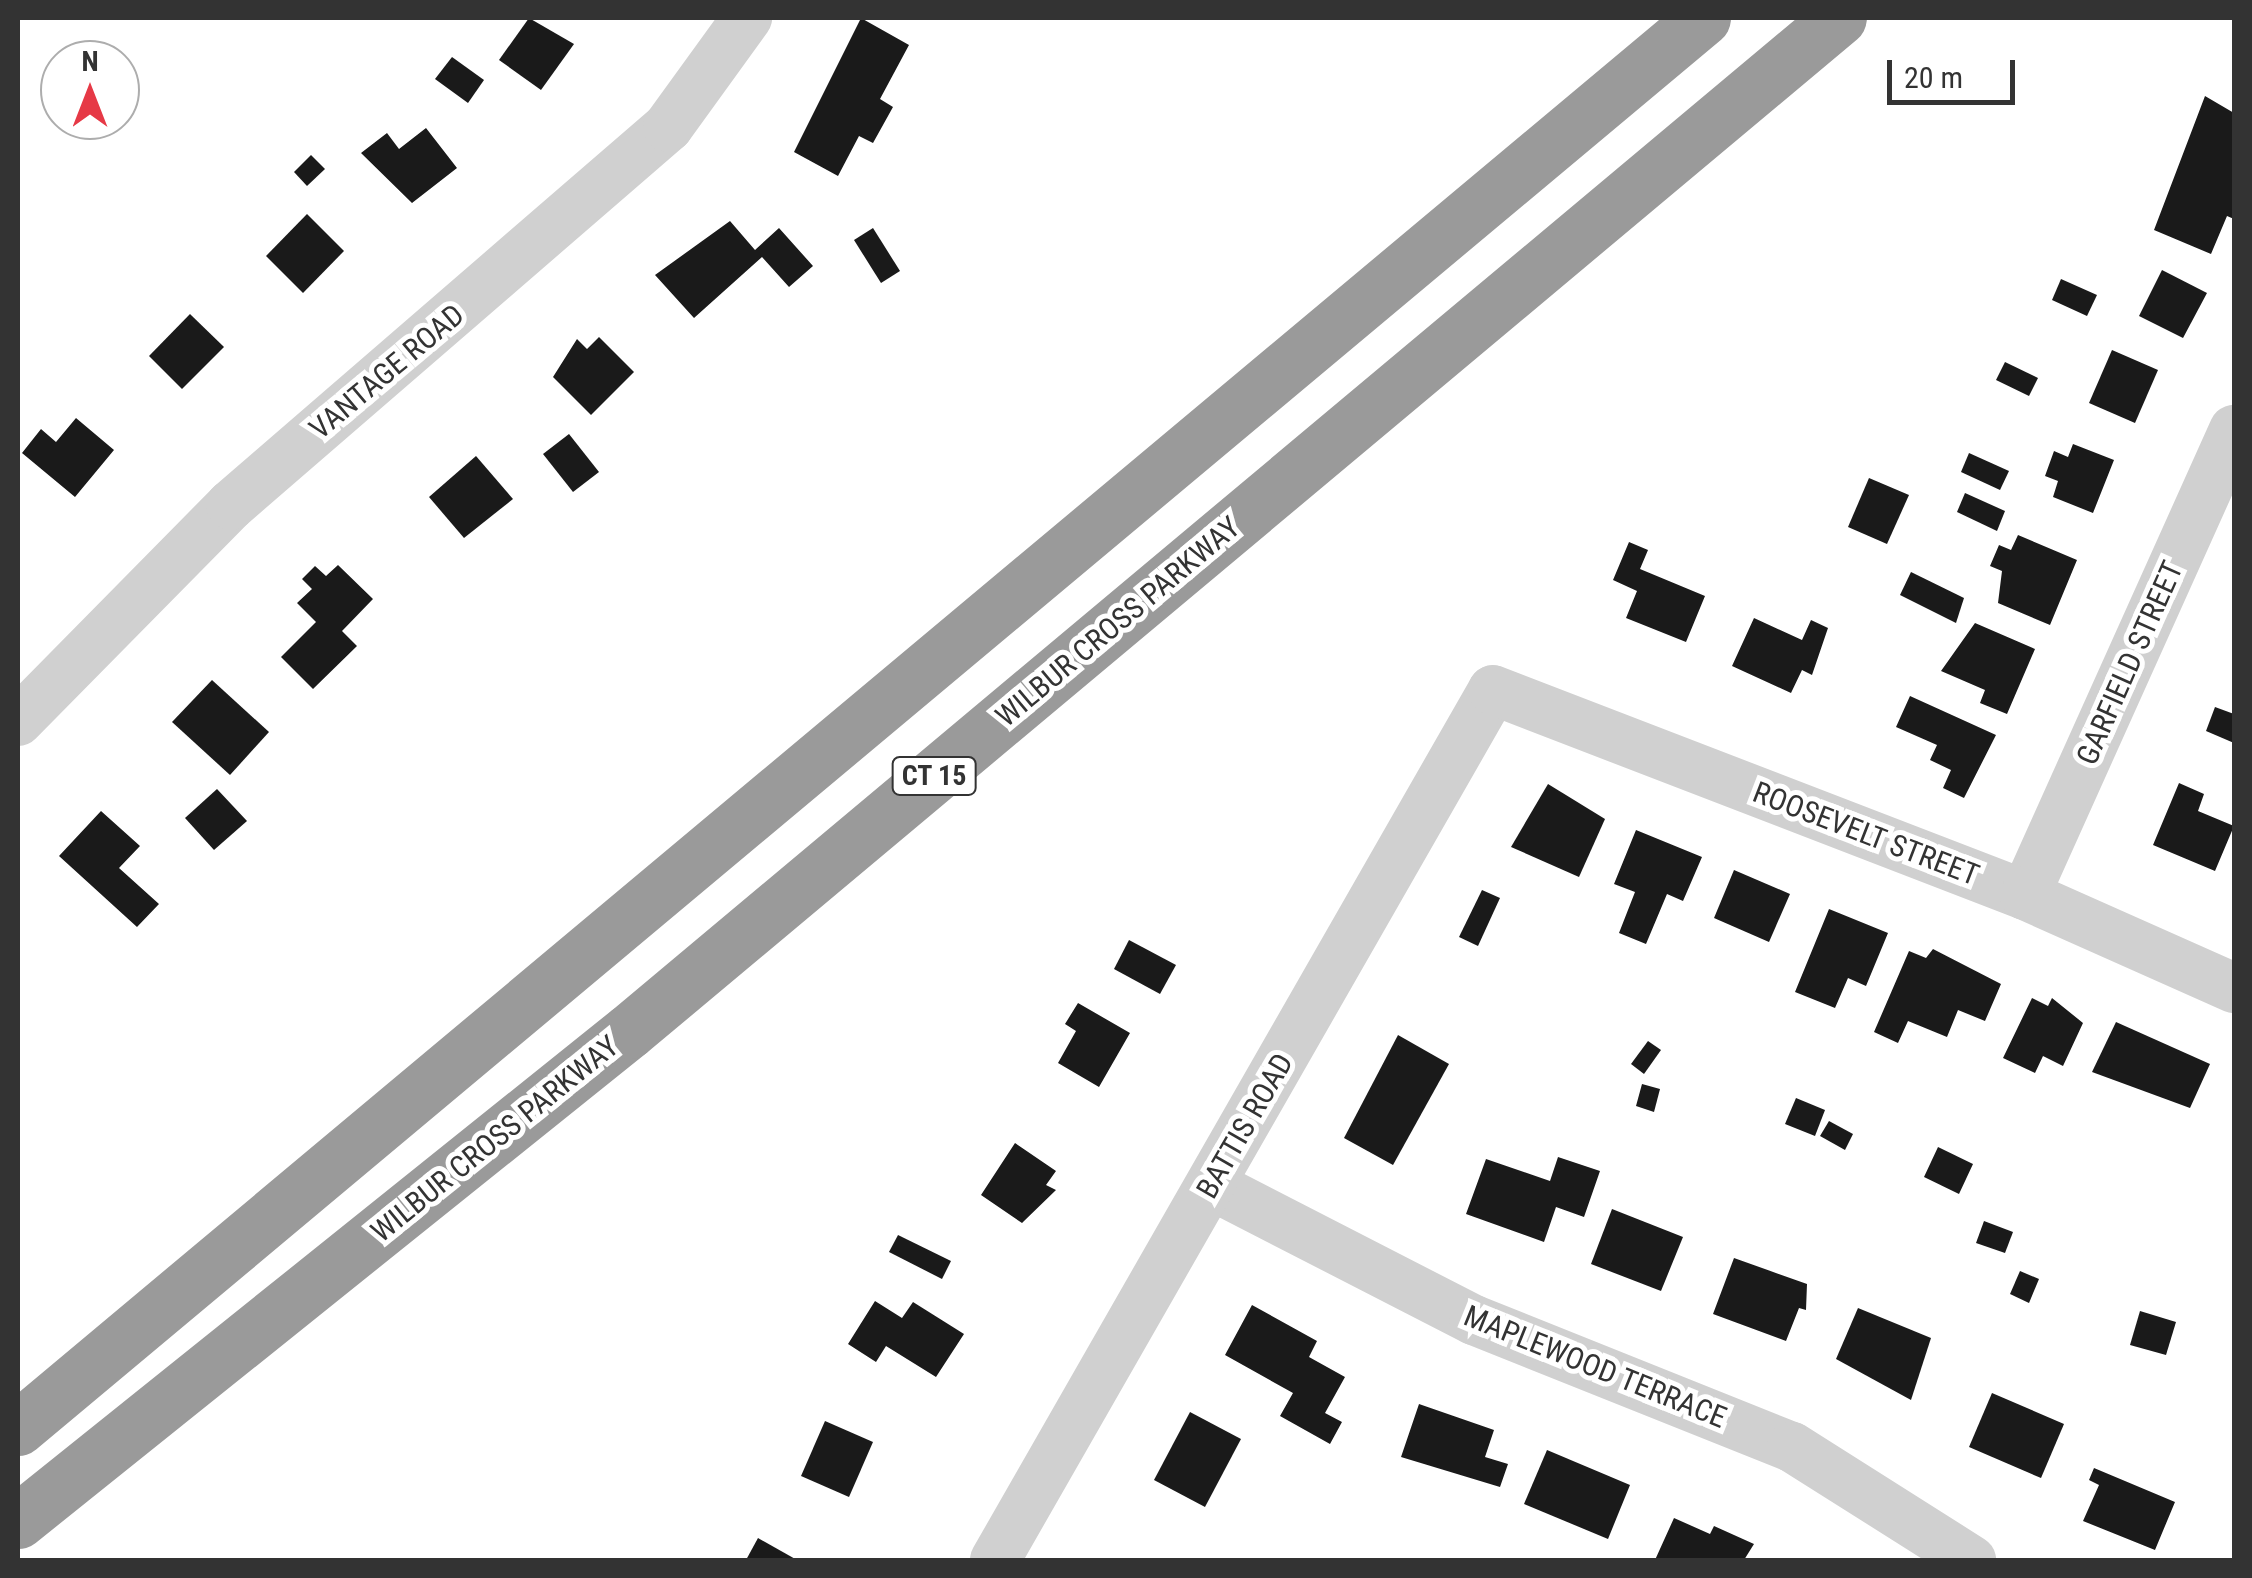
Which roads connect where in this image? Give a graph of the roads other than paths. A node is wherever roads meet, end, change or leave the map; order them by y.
1 (747, 18) edge
2 (1703, 18) edge
3 (1839, 18) edge
4 (2234, 430) edge
5 (1492, 690) joint
6 (18, 721) edge
7 (2024, 895) junction
8 (2234, 988) edge
9 (1211, 1185) junction
10 (18, 1428) edge
11 (18, 1521) edge
12 (995, 1560) edge
13 (1971, 1560) edge

1 - 6 street, VANTAGE ROAD
2 - 10 highway, CT 15
3 - 11 highway, WILBUR CROSS PARKWAY / CT 15
4 - 7 street, GARFIELD STREET
5 - 7 street, ROOSEVELT STREET
5 - 9 street, BATTIS ROAD
7 - 8 street, ROOSEVELT STREET
9 - 12 street, BATTIS ROAD
9 - 13 street, MAPLEWOOD TERRACE

